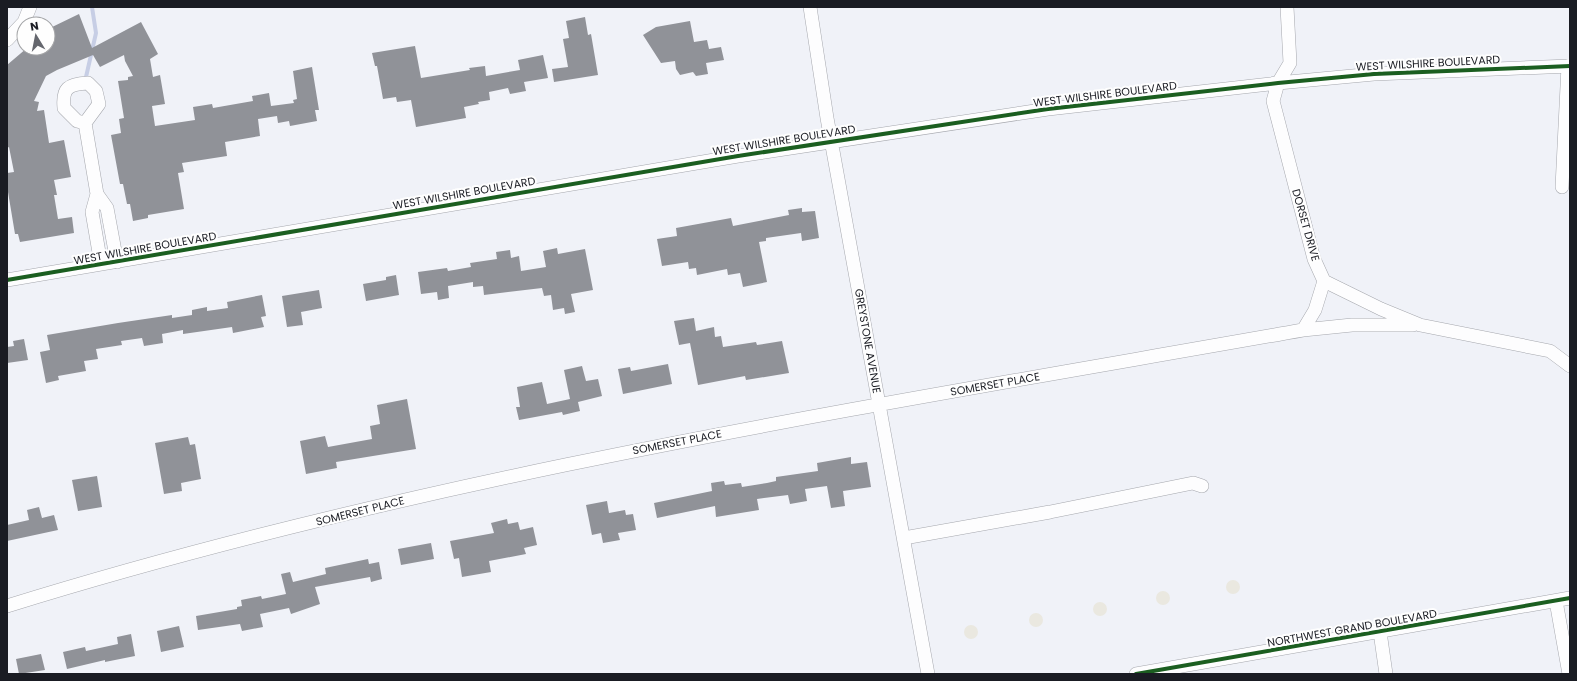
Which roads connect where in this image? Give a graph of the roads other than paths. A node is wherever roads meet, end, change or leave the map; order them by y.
1 (30, 7) edge
2 (810, 7) edge
3 (1287, 7) edge
4 (7, 40) edge
5 (1569, 66) edge
6 (1278, 83) junction
7 (85, 123) dead end
8 (831, 141) junction
9 (1562, 186) dead end
10 (97, 194) junction
11 (117, 262) junction
12 (101, 264) junction
13 (7, 280) edge
14 (1324, 281) junction
15 (1420, 325) junction
16 (1303, 330) junction
17 (1570, 366) edge
18 (880, 405) junction
19 (1202, 486) dead end
20 (904, 538) junction
21 (1570, 598) edge
22 (1556, 601) junction
23 (7, 606) edge
24 (1380, 632) junction
25 (928, 674) edge
26 (1136, 674) edge
27 (1386, 674) edge
28 (1569, 674) edge

1 - 4 street
2 - 8 street, GREYSTONE AVENUE
3 - 6 street, DORSET DRIVE
5 - 6 street, WEST WILSHIRE BOULEVARD
5 - 9 street
6 - 8 street, WEST WILSHIRE BOULEVARD
6 - 14 street, DORSET DRIVE
7 - 10 street
8 - 11 street, WEST WILSHIRE BOULEVARD
8 - 18 street, GREYSTONE AVENUE
10 - 11 street
10 - 12 street
11 - 12 street, WEST WILSHIRE BOULEVARD
12 - 13 street, WEST WILSHIRE BOULEVARD
14 - 15 street
14 - 16 street
15 - 16 street, SOMERSET PLACE
15 - 17 street
16 - 18 street, SOMERSET PLACE
18 - 20 street, GREYSTONE AVENUE
18 - 23 street, SOMERSET PLACE
19 - 20 street
20 - 25 street, GREYSTONE AVENUE
21 - 22 street, NORTHWEST GRAND BOULEVARD
22 - 24 street, NORTHWEST GRAND BOULEVARD
22 - 28 street
24 - 26 street, NORTHWEST GRAND BOULEVARD
24 - 27 street

